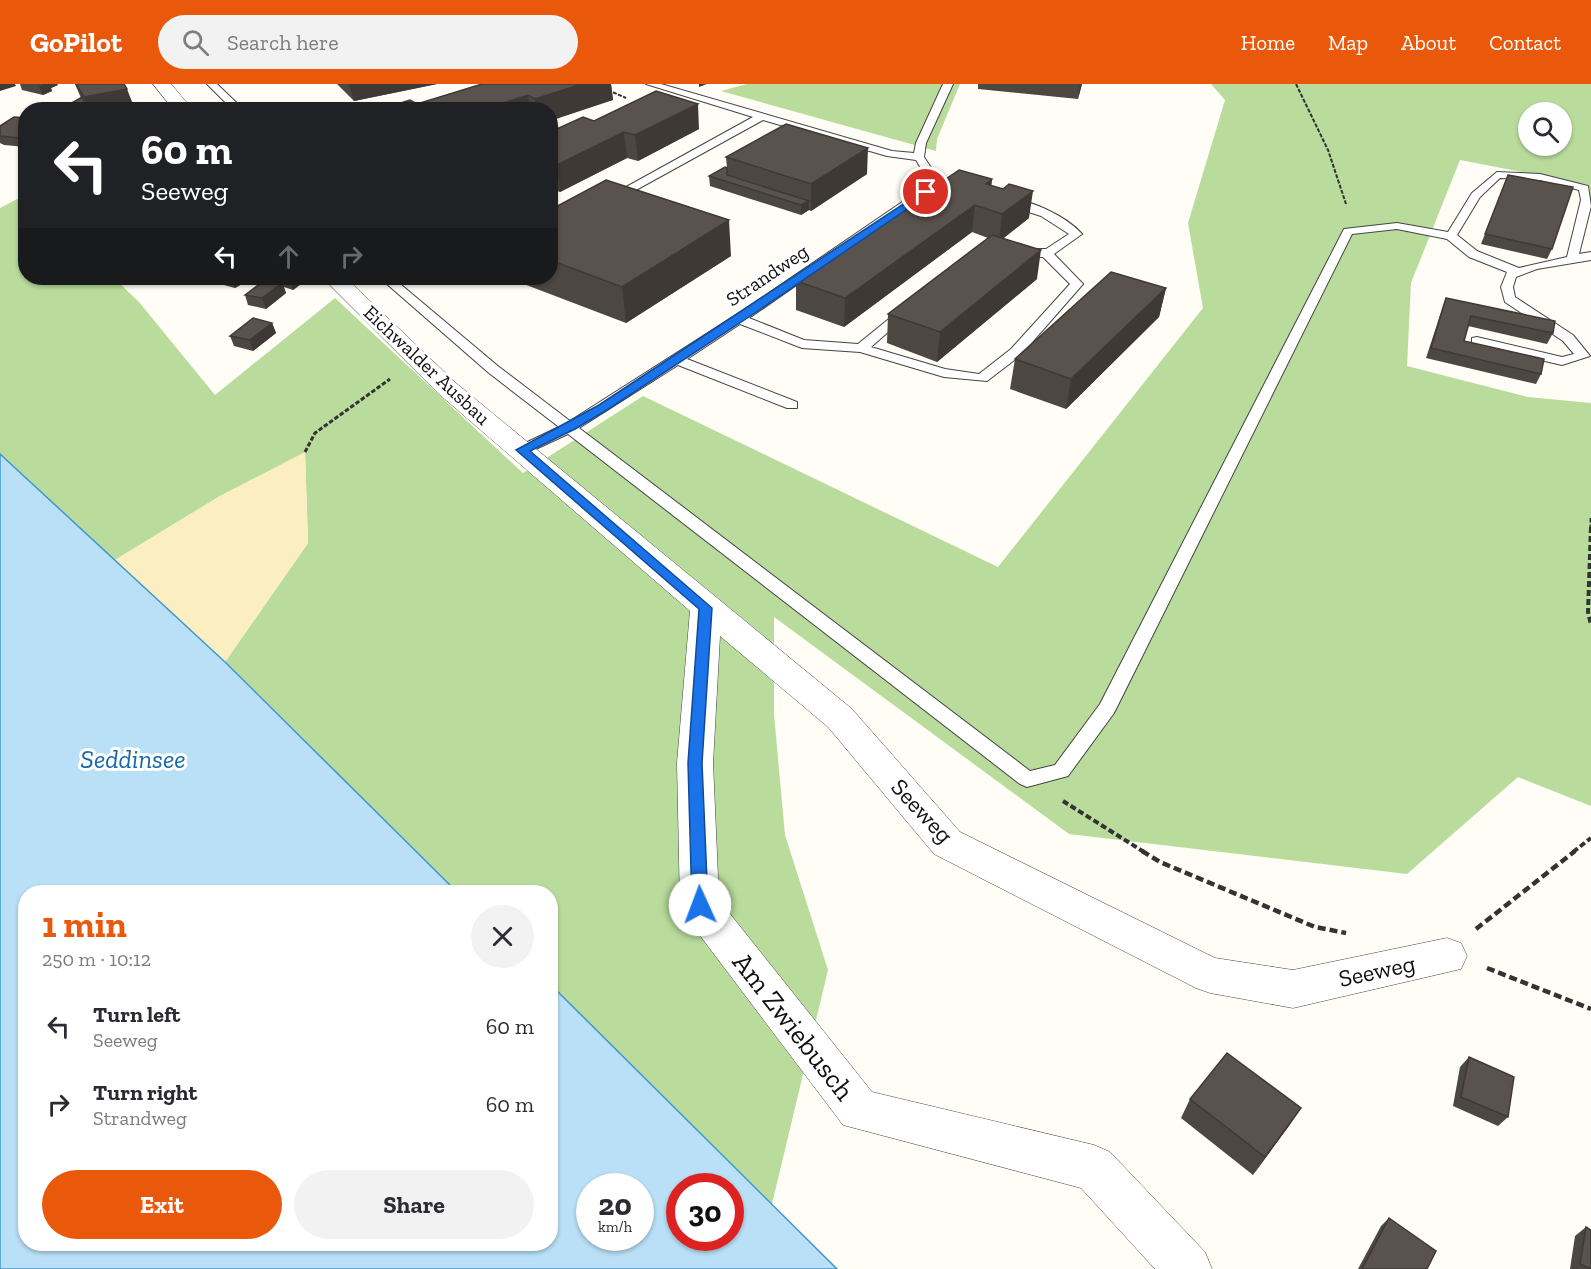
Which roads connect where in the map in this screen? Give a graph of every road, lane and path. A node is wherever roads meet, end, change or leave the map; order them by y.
1 (162, 84) edge
2 (212, 84) edge
3 (651, 84) edge
4 (948, 84) edge
5 (1296, 84) edge
6 (674, 92) junction
7 (657, 101) edge
8 (177, 102) edge
9 (231, 102) edge
10 (760, 117) junction
11 (919, 157) junction
12 (991, 198) edge
13 (602, 205) edge
14 (1348, 231) junction
15 (1451, 236) junction
16 (1001, 253) edge
17 (1047, 254) junction
18 (1591, 256) edge
19 (1572, 259) junction
20 (1519, 272) junction
21 (341, 285) edge
22 (394, 285) edge
23 (912, 304) edge
24 (739, 319) junction
25 (1477, 341) edge
26 (861, 348) junction
27 (417, 359) junction
28 (676, 359) junction
29 (792, 405) dead end
30 (571, 427) junction
31 (522, 450) junction
32 (305, 452) dead end
33 (1591, 517) edge
34 (706, 608) junction
35 (1591, 625) edge
36 (1027, 779) junction
37 (1591, 838) edge
38 (1348, 934) dead end
39 (1447, 956) junction
40 (1591, 1009) edge
41 (1188, 1269) edge

1 - 8 street
2 - 9 lane
3 - 6 lane
4 - 11 lane
5 - 14 path
6 - 7 lane
6 - 10 lane
10 - 11 lane
10 - 13 lane
11 - 24 lane, Strandweg
12 - 17 lane
14 - 15 lane
14 - 36 lane
15 - 19 lane
15 - 20 lane
16 - 17 lane
17 - 26 lane
18 - 19 lane
19 - 20 lane
20 - 25 lane
21 - 27 street, Eichwalder Ausbau
22 - 30 lane
23 - 26 lane
24 - 26 lane
24 - 28 lane, Strandweg
27 - 31 street, Eichwalder Ausbau
27 - 32 path
28 - 29 lane
28 - 30 lane, Strandweg
30 - 31 lane, Strandweg
30 - 36 lane
31 - 34 street, Seeweg
33 - 35 path
34 - 39 street, Seeweg
34 - 41 street, Am Zwiebusch
36 - 38 path
37 - 39 path
39 - 40 path

